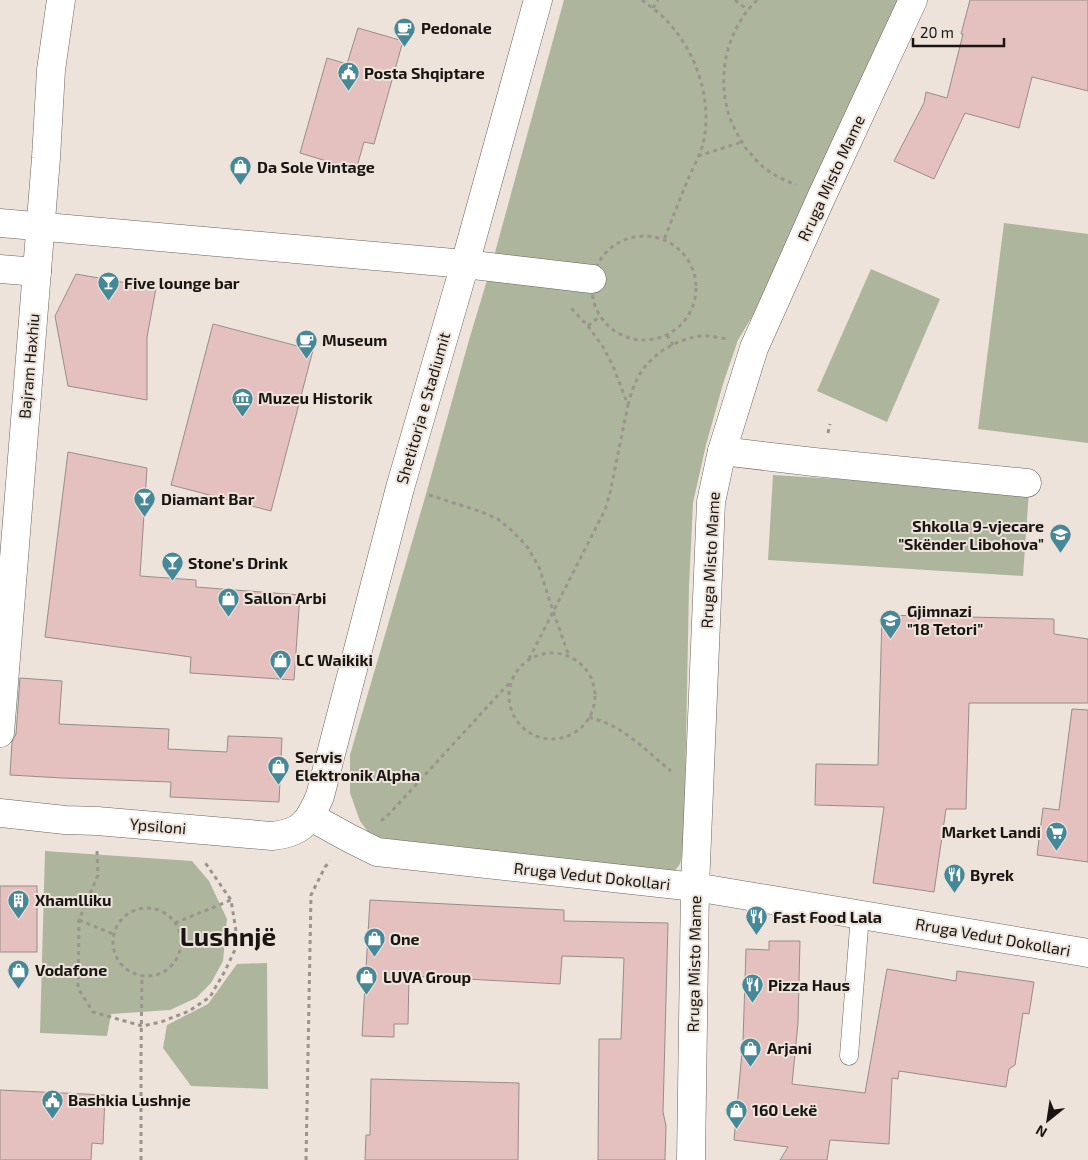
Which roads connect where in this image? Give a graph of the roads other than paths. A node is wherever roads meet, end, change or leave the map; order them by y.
1 (61, 0) edge
2 (538, 0) edge
3 (913, 0) edge
4 (0, 223) edge
5 (40, 226) junction
6 (465, 264) junction
7 (0, 270) edge
8 (37, 272) junction
9 (592, 279) road end
10 (722, 451) junction
11 (1027, 483) dead end
12 (0, 733) edge
13 (0, 813) edge
14 (311, 816) junction
15 (695, 887) junction
16 (860, 915) junction
17 (1088, 953) edge
18 (849, 1056) dead end
19 (691, 1160) edge

1 - 5 street, Bajram Haxhiu
2 - 6 street, Shetitorja e Stadiumit
3 - 10 street, Rruga Misto Mame
4 - 5 street
5 - 6 street
5 - 8 street, Bajram Haxhiu
6 - 9 street
6 - 14 street, Shetitorja e Stadiumit
7 - 8 street
8 - 12 street, Bajram Haxhiu
10 - 11 street
10 - 15 street, Rruga Misto Mame
13 - 14 street, Ypsiloni
14 - 15 street, Rruga Vedut Dokollari
15 - 16 street, Rruga Vedut Dokollari
15 - 19 street, Rruga Misto Mame
16 - 17 street, Rruga Vedut Dokollari
16 - 18 lane

